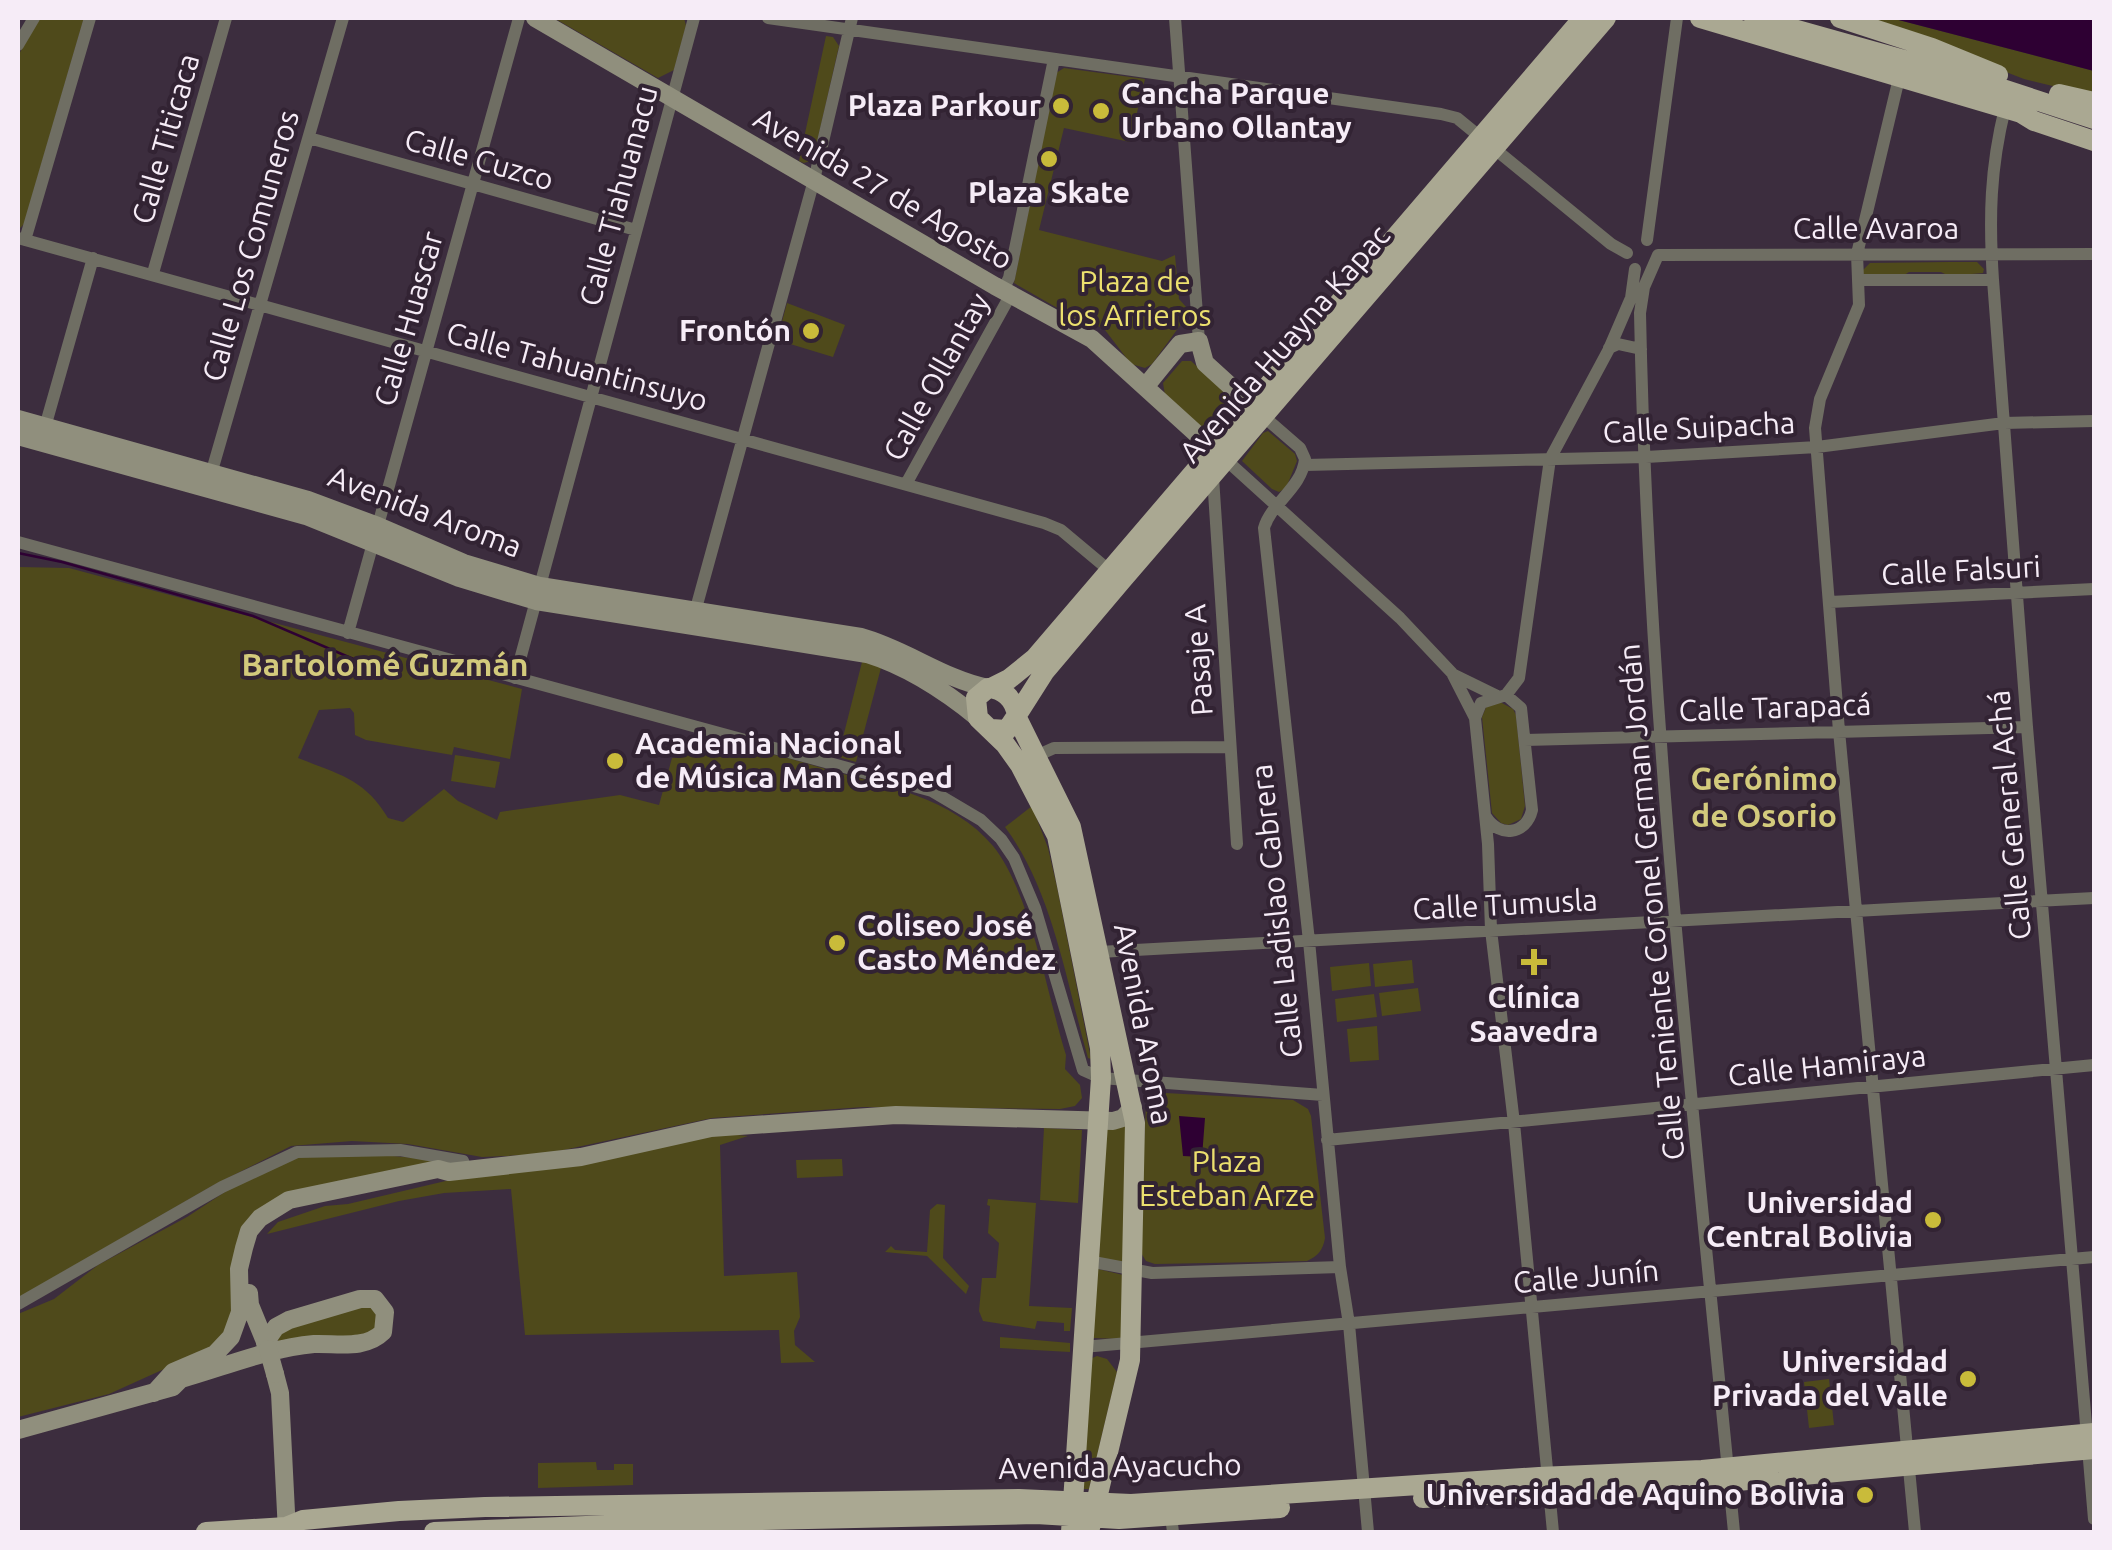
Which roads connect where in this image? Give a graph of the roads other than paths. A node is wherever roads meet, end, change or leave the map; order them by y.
1 (34, 18) edge
2 (90, 18) edge
3 (226, 18) edge
4 (342, 18) edge
5 (519, 18) edge
6 (535, 18) edge
7 (694, 18) edge
8 (768, 18) edge
9 (1175, 18) edge
10 (1583, 18) edge
11 (1606, 18) edge
12 (1676, 18) edge
13 (1700, 18) edge
14 (1754, 18) edge
15 (1840, 18) edge
16 (550, 23) edge
17 (851, 23) edge
18 (1872, 28) junction
19 (18, 45) edge
20 (1054, 59) junction
21 (1901, 69) junction
22 (1179, 75) junction
23 (1975, 80) junction
24 (672, 99) junction
25 (2094, 102) edge
26 (2013, 110) junction
27 (2094, 118) edge
28 (2094, 132) edge
29 (308, 138) junction
30 (2094, 141) edge
31 (1484, 143) junction
32 (814, 180) junction
33 (472, 184) junction
34 (636, 230) junction
35 (22, 239) edge
36 (1647, 240) junction
37 (1627, 253) junction
38 (1856, 254) junction
39 (2094, 254) edge
40 (1991, 255) junction
41 (93, 258) junction
42 (1655, 261) junction
43 (1635, 269) junction
44 (153, 274) junction
45 (1859, 280) junction
46 (1992, 280) junction
47 (1007, 292) junction
48 (260, 303) junction
49 (1200, 341) junction
50 (1609, 348) junction
51 (1640, 349) junction
52 (426, 352) junction
53 (1145, 387) junction
54 (591, 398) junction
55 (1257, 411) junction
56 (18, 419) edge
57 (2094, 421) edge
58 (2004, 423) junction
59 (44, 426) junction
60 (18, 436) edge
61 (741, 438) junction
62 (1816, 447) junction
63 (1646, 456) junction
64 (1550, 459) junction
65 (1217, 460) junction
66 (1305, 465) junction
67 (210, 480) junction
68 (906, 484) junction
69 (1278, 507) junction
70 (375, 534) junction
71 (18, 542) edge
72 (1110, 571) junction
73 (2094, 589) edge
74 (538, 594) junction
75 (2016, 594) junction
76 (1830, 602) junction
77 (696, 612) junction
78 (348, 633) junction
79 (1452, 674) junction
80 (514, 678) junction
81 (989, 688) junction
82 (1502, 695) junction
83 (1017, 717) junction
84 (1475, 718) junction
85 (985, 724) junction
86 (2027, 727) junction
87 (1838, 731) junction
88 (1661, 736) junction
89 (1525, 740) junction
90 (1230, 746) junction
91 (1034, 757) junction
92 (1486, 817) junction
93 (1237, 844) dead end
94 (2094, 898) edge
95 (2043, 903) junction
96 (1856, 911) junction
97 (1675, 922) junction
98 (1492, 930) junction
99 (1309, 941) junction
100 (1098, 952) junction
101 (2094, 1065) edge
102 (2056, 1068) junction
103 (1101, 1078) junction
104 (1126, 1079) junction
105 (1873, 1086) junction
106 (1323, 1095) junction
107 (1692, 1106) junction
108 (1133, 1107) junction
109 (1098, 1110) junction
110 (1514, 1123) junction
111 (1327, 1140) junction
112 (457, 1171) junction
113 (2094, 1257) edge
114 (2071, 1259) junction
115 (1088, 1261) junction
116 (1340, 1267) junction
117 (1132, 1269) junction
118 (1892, 1274) junction
119 (1711, 1291) junction
120 (18, 1304) edge
121 (1530, 1307) junction
122 (1349, 1324) junction
123 (1130, 1345) junction
124 (267, 1346) junction
125 (1082, 1347) junction
126 (164, 1390) junction
127 (18, 1430) edge
128 (2091, 1441) edge
129 (1908, 1460) junction
130 (1728, 1475) junction
131 (1549, 1484) junction
132 (1364, 1495) junction
133 (1171, 1516) edge
134 (1082, 1517) edge
135 (815, 1518) edge
136 (2094, 1519) edge
137 (602, 1529) edge
138 (286, 1530) edge
139 (487, 1531) edge
140 (206, 1532) edge
141 (434, 1532) edge
142 (1368, 1532) edge
143 (1553, 1532) edge
144 (1734, 1532) edge
145 (1915, 1532) edge

1 - 19 street
2 - 35 street
3 - 44 street, Calle Titicaca
4 - 29 street, Calle Los Comuneros
5 - 33 street, Calle Huascar
6 - 16 street, Avenida 27 de Agosto
7 - 24 street, Calle Tiahuanacu
8 - 17 street
9 - 22 street
10 - 31 main road, Avenida Huayna Kapac
11 - 31 main road, Avenida Huayna Kapac
12 - 36 street
13 - 21 main road
14 - 21 main road
15 - 18 main road
16 - 24 street, Avenida 27 de Agosto
17 - 20 street
17 - 32 street
18 - 23 main road
18 - 25 main road
20 - 22 street
20 - 47 street, Calle Ollantay
21 - 23 main road
21 - 26 main road
21 - 38 street
22 - 31 street
22 - 49 street
23 - 27 main road
24 - 32 street, Avenida 27 de Agosto
24 - 34 street, Calle Tiahuanacu
26 - 28 main road
26 - 30 main road
26 - 40 street, Calle General Achá
29 - 33 street, Calle Cuzco
29 - 48 street, Calle Los Comuneros
31 - 37 street
31 - 55 main road, Avenida Huayna Kapac
32 - 47 street, Avenida 27 de Agosto
32 - 61 street
33 - 34 street, Calle Cuzco
33 - 52 street, Calle Huascar
34 - 54 street, Calle Tiahuanacu
35 - 41 street, Calle Tahuantinsuyo
36 - 37 street
36 - 42 street
37 - 43 street
38 - 40 street, Calle Avaroa
38 - 42 street, Calle Avaroa
38 - 45 street
39 - 40 street, Calle Avaroa
40 - 46 street, Calle General Achá
41 - 44 street, Calle Tahuantinsuyo
41 - 59 street
42 - 43 street
42 - 51 street, Calle Teniente Coronel German Jordán
43 - 50 street
44 - 48 street, Calle Tahuantinsuyo
45 - 46 street, Calle Avaroa
45 - 62 street
46 - 58 street, Calle General Achá
47 - 53 street, Avenida 27 de Agosto
47 - 68 street, Calle Ollantay
48 - 52 street, Calle Tahuantinsuyo
48 - 67 street, Calle Los Comuneros
49 - 53 street
49 - 55 street
50 - 51 street
50 - 64 street
51 - 63 street, Calle Teniente Coronel German Jordán
52 - 54 street, Calle Tahuantinsuyo
52 - 70 street, Calle Huascar
53 - 65 street, Avenida 27 de Agosto
54 - 61 street, Calle Tahuantinsuyo
54 - 74 street, Calle Tiahuanacu
55 - 65 main road, Avenida Huayna Kapac
55 - 66 street
56 - 59 street, Avenida Aroma
57 - 58 street, Calle Suipacha
58 - 62 street, Calle Suipacha
58 - 75 street, Calle General Achá
59 - 67 street, Avenida Aroma
60 - 67 street, Avenida Aroma
61 - 68 street, Calle Tahuantinsuyo
61 - 77 street
62 - 63 street, Calle Suipacha
62 - 76 street
63 - 64 street, Calle Suipacha
63 - 88 street, Calle Teniente Coronel German Jordán
64 - 66 street, Calle Suipacha
64 - 82 street
65 - 69 street, Avenida 27 de Agosto
65 - 72 main road, Avenida Huayna Kapac
65 - 83 main road, Avenida Huayna Kapac
65 - 90 street, Pasaje A
66 - 69 street, Calle Ladislao Cabrera
67 - 70 street, Avenida Aroma
68 - 72 street, Calle Tahuantinsuyo
69 - 79 street, Avenida 27 de Agosto
69 - 99 street, Calle Ladislao Cabrera
70 - 74 street, Avenida Aroma
70 - 78 street, Calle Huascar
71 - 78 street
72 - 81 main road, Avenida Huayna Kapac
73 - 75 street, Calle Falsuri
74 - 77 street, Avenida Aroma
74 - 80 street, Calle Tiahuanacu
74 - 85 street, Avenida Aroma
75 - 76 street, Calle Falsuri
75 - 86 street, Calle General Achá
76 - 87 street
77 - 81 street, Avenida Aroma
78 - 80 street
79 - 82 street, Avenida 27 de Agosto
79 - 84 street, Avenida 27 de Agosto
80 - 103 street
81 - 83 main road
81 - 85 main road
82 - 84 street
82 - 89 street
83 - 85 main road
83 - 91 main road, Avenida Aroma
84 - 92 street
85 - 103 main road, Avenida Aroma
86 - 87 street, Calle Tarapacá
86 - 95 street, Calle General Achá
87 - 88 street, Calle Tarapacá
87 - 96 street
88 - 89 street, Calle Tarapacá
88 - 97 street, Calle Teniente Coronel German Jordán
89 - 92 street
90 - 91 street
90 - 93 street, Pasaje A
91 - 100 main road, Avenida Aroma
92 - 98 street
94 - 95 street, Calle Tumusla
95 - 96 street, Calle Tumusla
95 - 102 street, Calle General Achá
96 - 97 street, Calle Tumusla
96 - 105 street
97 - 98 street, Calle Tumusla
97 - 107 street, Calle Teniente Coronel German Jordán
98 - 99 street, Calle Tumusla
98 - 110 street
99 - 100 street, Calle Tumusla
99 - 106 street, Calle Ladislao Cabrera
100 - 104 main road, Avenida Aroma
101 - 102 street, Calle Hamiraya
102 - 105 street, Calle Hamiraya
102 - 114 street, Calle General Achá
103 - 104 street
103 - 109 main road, Avenida Aroma
104 - 106 street
104 - 108 main road, Avenida Aroma
105 - 107 street, Calle Hamiraya
105 - 118 street
106 - 111 street, Calle Ladislao Cabrera
107 - 110 street, Calle Hamiraya
107 - 119 street, Calle Teniente Coronel German Jordán
108 - 109 street
108 - 117 main road, Avenida Aroma
109 - 112 street
109 - 115 main road, Avenida Aroma
110 - 111 street, Calle Hamiraya
110 - 121 street
111 - 116 street, Calle Ladislao Cabrera
112 - 120 street
112 - 124 street
112 - 126 street
113 - 114 street, Calle Junín
114 - 118 street, Calle Junín
114 - 128 street, Calle General Achá
115 - 117 street
115 - 125 main road, Avenida Aroma
116 - 117 street
116 - 122 street, Calle Ladislao Cabrera
117 - 123 main road, Avenida Aroma
118 - 119 street, Calle Junín
118 - 129 street
119 - 121 street, Calle Junín
119 - 130 street, Calle Teniente Coronel German Jordán
121 - 122 street, Calle Junín
121 - 131 street
122 - 123 street, Calle Junín
122 - 132 street, Calle Ladislao Cabrera
123 - 125 street, Calle Junín
123 - 134 main road, Avenida Aroma
124 - 126 street
124 - 138 street, bridge
125 - 134 main road, Avenida Aroma
126 - 127 street
128 - 129 main road, Avenida Ayacucho
128 - 136 street, Calle General Achá
129 - 130 main road, Avenida Ayacucho
129 - 145 street
130 - 131 main road, Avenida Ayacucho
130 - 144 street, Calle Teniente Coronel German Jordán
131 - 132 main road, Avenida Ayacucho
131 - 143 street
132 - 133 main road, Avenida Ayacucho
132 - 142 street, Calle Ladislao Cabrera
133 - 134 main road, Avenida Ayacucho
134 - 135 main road, Avenida Ayacucho
135 - 137 main road, Avenida Ayacucho
135 - 138 main road, Avenida Ayacucho
137 - 139 main road, Avenida Ayacucho
138 - 140 main road, Avenida Ayacucho
139 - 141 main road, Avenida Ayacucho

